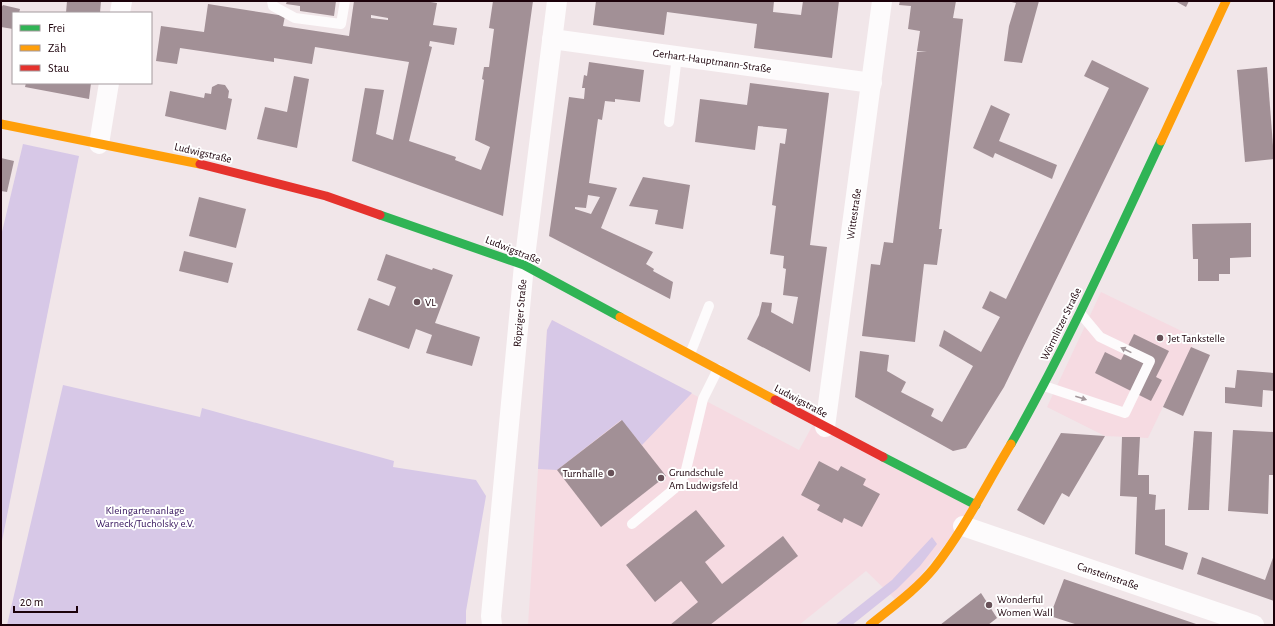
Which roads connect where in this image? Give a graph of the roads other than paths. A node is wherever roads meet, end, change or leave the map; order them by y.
1 (122, 1) edge
2 (272, 1) edge
3 (345, 1) edge
4 (557, 1) edge
5 (882, 1) edge
6 (1226, 1) edge
7 (120, 12) edge
8 (552, 39) junction
9 (677, 56) junction
10 (872, 83) junction
11 (109, 84) edge
12 (669, 122) dead end
13 (1, 124) edge
14 (100, 144) junction
15 (524, 265) junction
16 (709, 306) dead end
17 (1080, 313) junction
18 (690, 354) junction
19 (718, 369) junction
20 (1044, 386) junction
21 (825, 427) junction
22 (976, 505) junction
23 (632, 524) dead end
24 (963, 526) junction
25 (492, 625) edge
26 (870, 625) edge
27 (1254, 625) edge

1 - 7 street
2 - 3 lane
4 - 8 street, Röpziger Straße
5 - 10 street, Wittestraße
6 - 17 street, Wörmlitzer Straße
8 - 9 street, Gerhart-Hauptmann-Straße
8 - 15 street, Röpziger Straße
9 - 10 street, Gerhart-Hauptmann-Straße
9 - 12 lane
10 - 21 street, Wittestraße
11 - 14 street
13 - 14 street, Ludwigstraße
14 - 15 street, Ludwigstraße
15 - 18 street, Ludwigstraße
15 - 25 street, Röpziger Straße
16 - 18 lane
17 - 20 street, Wörmlitzer Straße
20 -> 17 lane
18 - 19 street, Ludwigstraße
19 - 21 street, Ludwigstraße
19 - 23 lane
20 - 22 street, Wörmlitzer Straße
21 - 22 street, Ludwigstraße
22 - 24 street, Wörmlitzer Straße
24 - 26 street, Wörmlitzer Straße
24 - 27 street, Cansteinstraße

